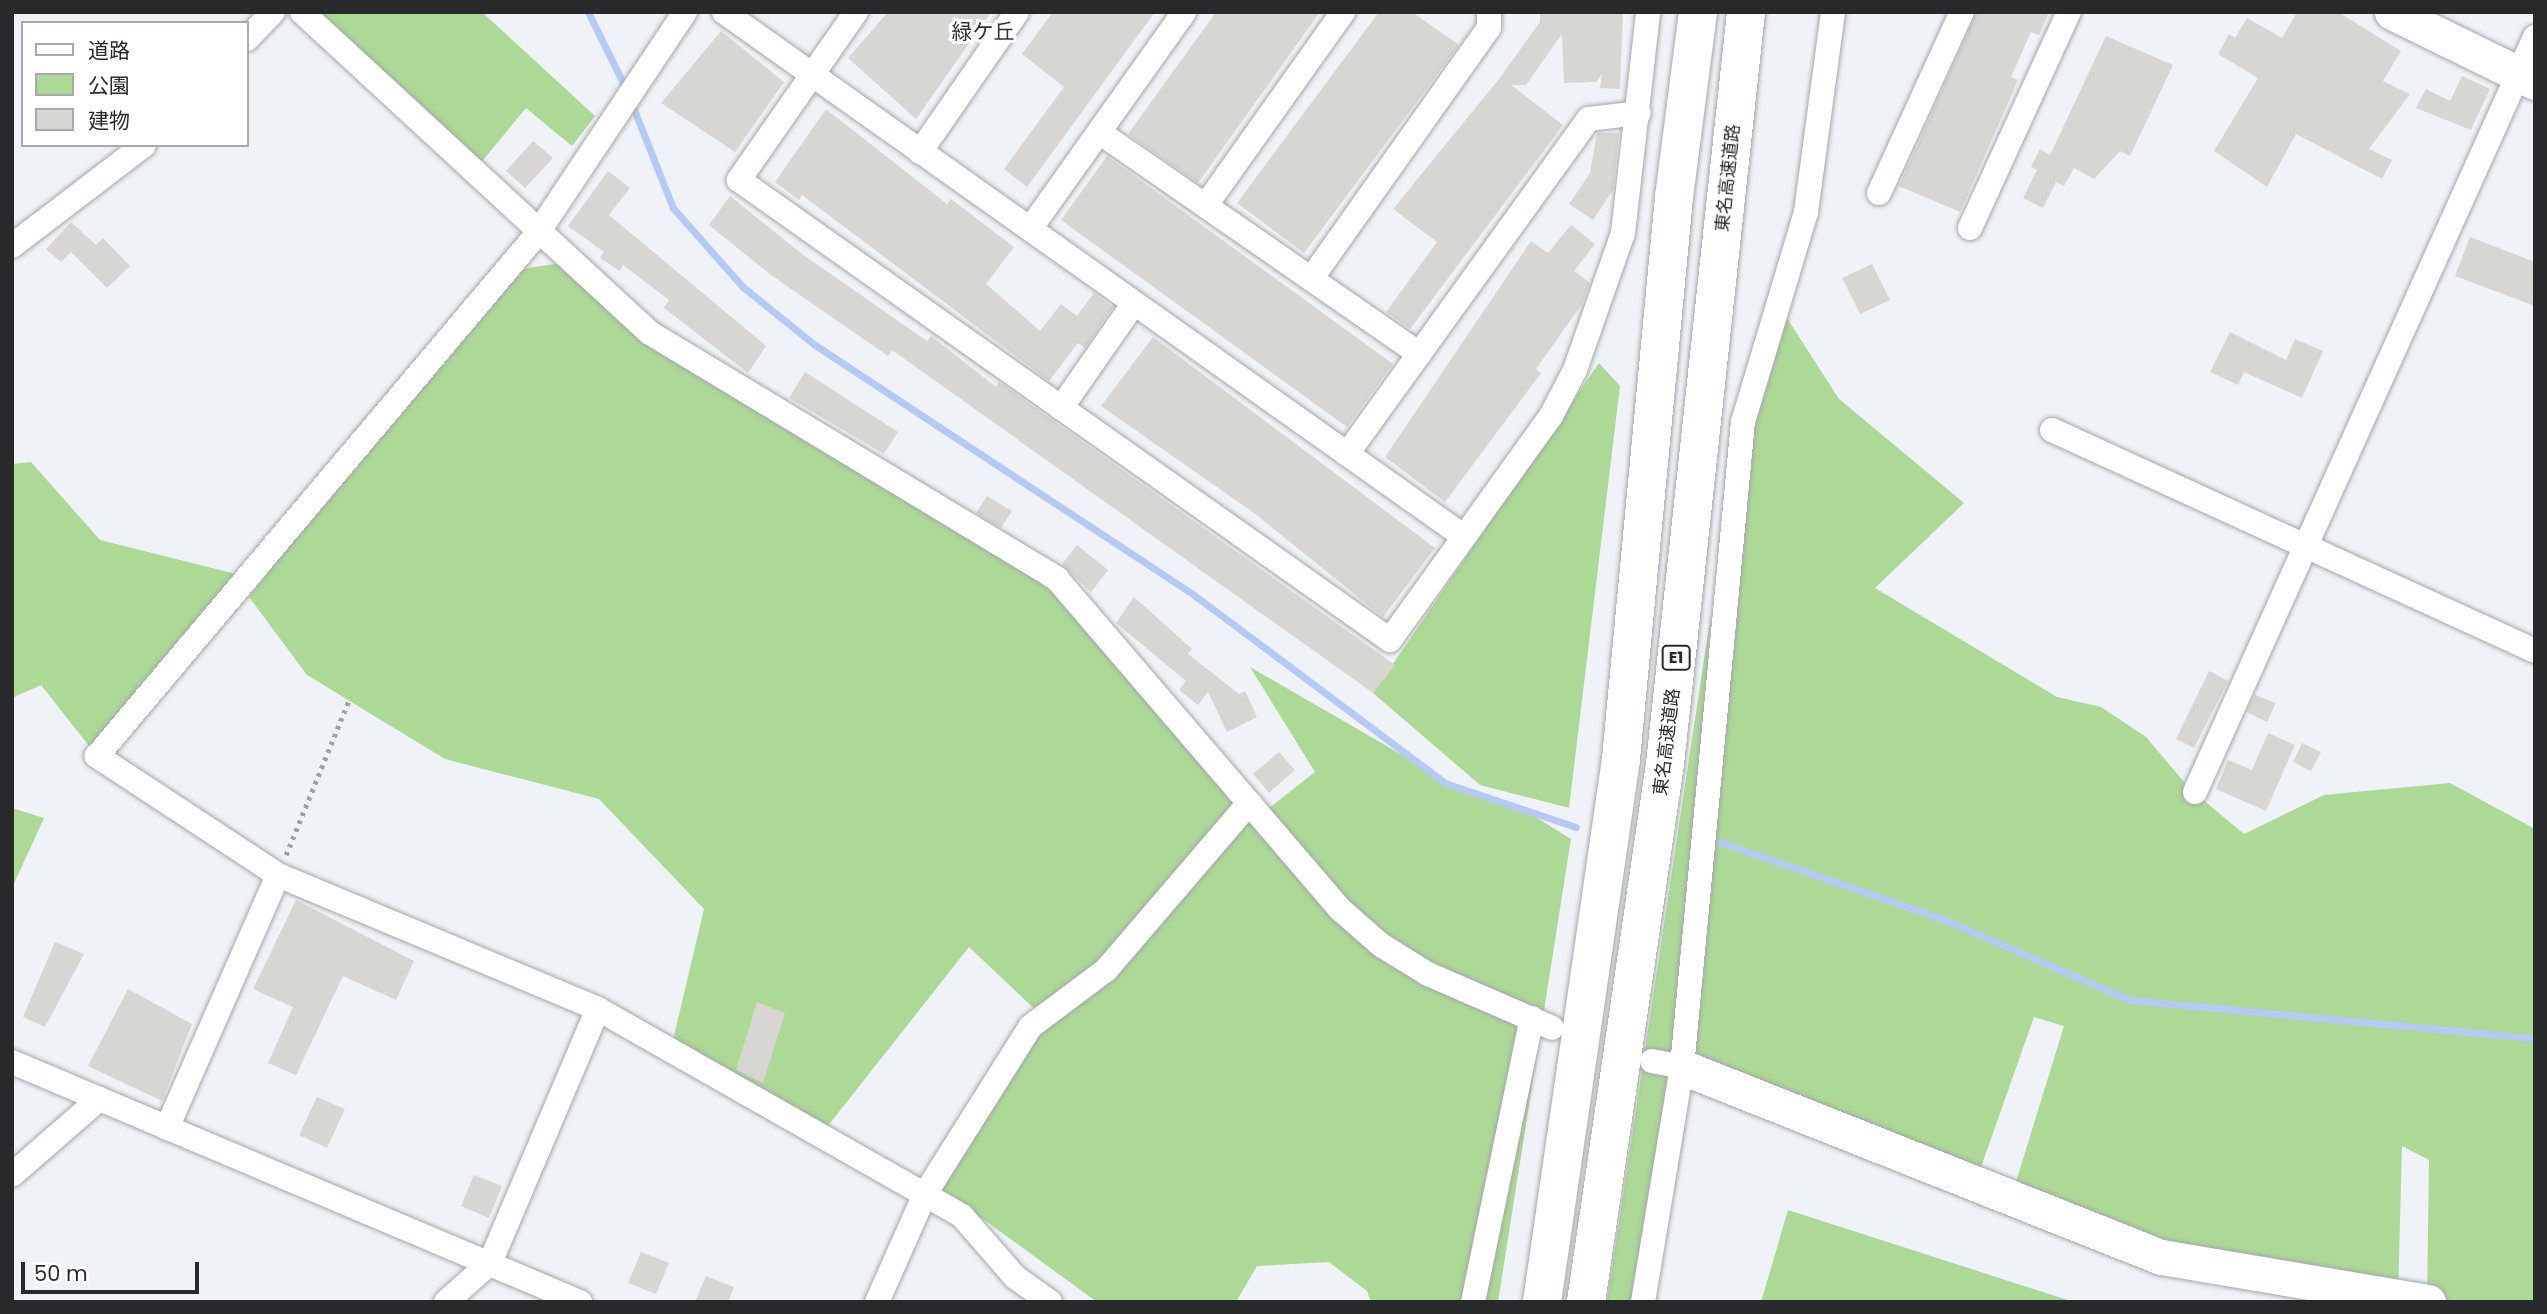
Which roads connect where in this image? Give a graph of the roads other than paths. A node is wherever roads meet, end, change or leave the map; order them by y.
1 (273, 12) edge
2 (302, 12) edge
3 (685, 12) edge
4 (724, 12) edge
5 (856, 12) edge
6 (1017, 12) edge
7 (1184, 12) edge
8 (1343, 12) edge
9 (1489, 12) edge
10 (1648, 12) edge
11 (1690, 12) edge
12 (1698, 12) edge
13 (1746, 12) edge
14 (1833, 12) edge
15 (1962, 12) edge
16 (2069, 12) edge
17 (2392, 12) edge
18 (2535, 37) edge
19 (248, 38) edge
20 (812, 75) junction
21 (2526, 78) edge
22 (1639, 113) junction
23 (1099, 132) junction
24 (141, 147) edge
25 (920, 152) junction
26 (1879, 193) dead end
27 (1674, 197) junction
28 (1206, 205) junction
29 (1970, 228) dead end
30 (1030, 229) junction
31 (537, 234) junction
32 (12, 246) edge
33 (1311, 279) junction
34 (1134, 303) junction
35 (1420, 354) junction
36 (1061, 408) junction
37 (2052, 430) dead end
38 (1347, 454) junction
39 (1464, 536) junction
40 (2305, 547) junction
41 (2535, 651) edge
42 (2195, 792) dead end
43 (1249, 803) junction
44 (278, 875) junction
45 (598, 1009) junction
46 (12, 1062) edge
47 (1667, 1064) junction
48 (99, 1098) junction
49 (167, 1128) junction
50 (12, 1175) edge
51 (925, 1194) junction
52 (489, 1263) junction
53 (446, 1302) edge
54 (580, 1302) edge
55 (877, 1302) edge
56 (1050, 1302) edge
57 (1473, 1302) edge
58 (1542, 1302) edge
59 (1586, 1302) edge
60 (1643, 1302) edge
61 (2428, 1302) edge

1 - 19 street
2 - 31 street
3 - 31 street
4 - 20 street
5 - 20 street
6 - 25 street
7 - 23 street
8 - 28 street
9 - 33 street
10 - 22 street
11 - 27 highway
12 - 27 highway
13 - 59 highway, 東名高速道路 / E1
14 - 47 street
15 - 26 street
16 - 29 street
17 - 21 street
18 - 21 street
20 - 25 street
20 - 36 street
21 - 40 street
22 - 35 street
22 - 39 street
23 - 28 street
23 - 30 street
24 - 32 street
25 - 30 street
27 - 58 highway
28 - 33 street
30 - 34 street
31 - 43 street
31 - 44 street
33 - 35 street
34 - 36 street
34 - 38 street
35 - 38 street
36 - 39 street
37 - 40 street
38 - 39 street
40 - 41 street
40 - 42 street
43 - 51 street
43 - 57 street
44 - 45 street
44 - 49 street
45 - 51 street
45 - 52 street
46 - 48 street
47 - 60 street
47 - 61 street
48 - 49 street
48 - 50 street
49 - 52 street
51 - 55 street
51 - 56 street
52 - 53 street
52 - 54 street

